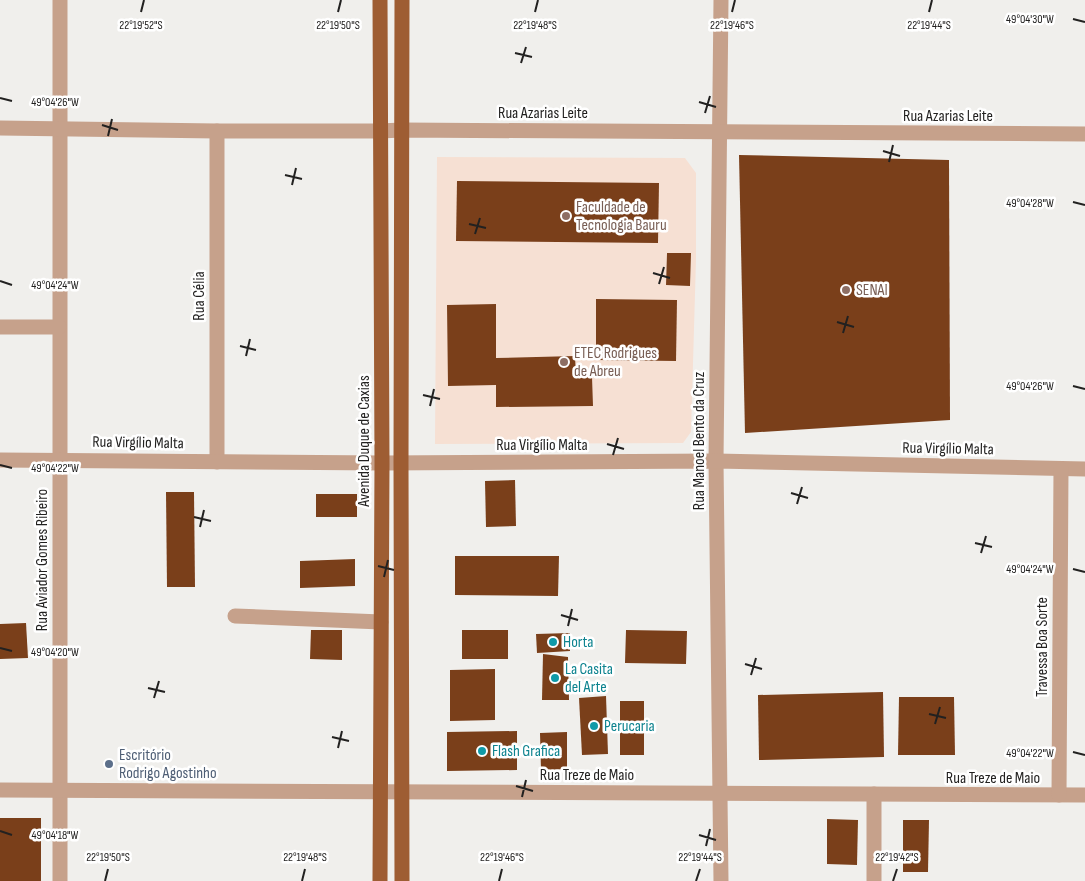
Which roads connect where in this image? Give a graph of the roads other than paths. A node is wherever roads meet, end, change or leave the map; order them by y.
1 (60, 0) edge
2 (380, 0) edge
3 (402, 0) edge
4 (721, 0) edge
5 (59, 127) junction
6 (0, 128) edge
7 (402, 130) junction
8 (217, 131) junction
9 (380, 131) junction
10 (719, 132) junction
11 (1085, 134) edge
12 (0, 327) edge
13 (59, 327) junction
14 (0, 460) edge
15 (60, 460) junction
16 (716, 461) junction
17 (217, 462) junction
18 (382, 463) junction
19 (401, 463) junction
20 (1060, 469) junction
21 (1085, 469) edge
22 (235, 616) dead end
23 (381, 622) junction
24 (0, 790) edge
25 (60, 790) junction
26 (379, 792) junction
27 (402, 793) junction
28 (721, 793) junction
29 (874, 794) junction
30 (1085, 795) edge
31 (1059, 796) junction
32 (60, 881) edge
33 (380, 881) edge
34 (402, 881) edge
35 (721, 881) edge
36 (874, 881) edge

1 - 5 street, Rua Aviador Gomes Ribeiro
2 - 9 main road, Avenida Duque de Caxias
3 - 7 main road
4 - 10 street, Rua Manoel Bento da Cruz
5 - 6 street, Rua Azarias Leite
5 - 8 street, Rua Azarias Leite
5 - 13 street, Rua Aviador Gomes Ribeiro
7 - 9 street, Rua Azarias Leite
7 - 10 street, Rua Azarias Leite
7 - 19 main road
8 - 9 street, Rua Azarias Leite
8 - 17 street, Rua Célia
9 - 18 main road, Avenida Duque de Caxias
10 - 11 street, Rua Azarias Leite
10 - 16 street, Rua Manoel Bento da Cruz
12 - 13 street
13 - 15 street, Rua Aviador Gomes Ribeiro
14 - 15 street, Rua Virgílio Malta
15 - 17 street, Rua Virgílio Malta
15 - 25 street, Rua Aviador Gomes Ribeiro
16 - 19 street, Rua Virgílio Malta
16 - 20 street, Rua Virgílio Malta
16 - 28 street, Rua Manoel Bento da Cruz
17 - 18 street, Rua Virgílio Malta
18 - 19 street, Rua Virgílio Malta
18 - 23 main road, Avenida Duque de Caxias
19 - 27 main road
20 - 21 street, Rua Virgílio Malta
20 - 31 street, Travessa Boa Sorte
22 - 23 street
23 - 26 main road, Avenida Duque de Caxias
24 - 25 street, Rua Treze de Maio
25 - 26 street, Rua Treze de Maio
25 - 32 street, Rua Aviador Gomes Ribeiro
26 - 27 street, Rua Treze de Maio
26 - 33 main road, Avenida Duque de Caxias
27 - 28 street, Rua Treze de Maio
27 - 34 main road
28 - 29 street, Rua Treze de Maio
28 - 35 street, Rua Manoel Bento da Cruz
29 - 31 street, Rua Treze de Maio
29 - 36 street
30 - 31 street, Rua Treze de Maio

